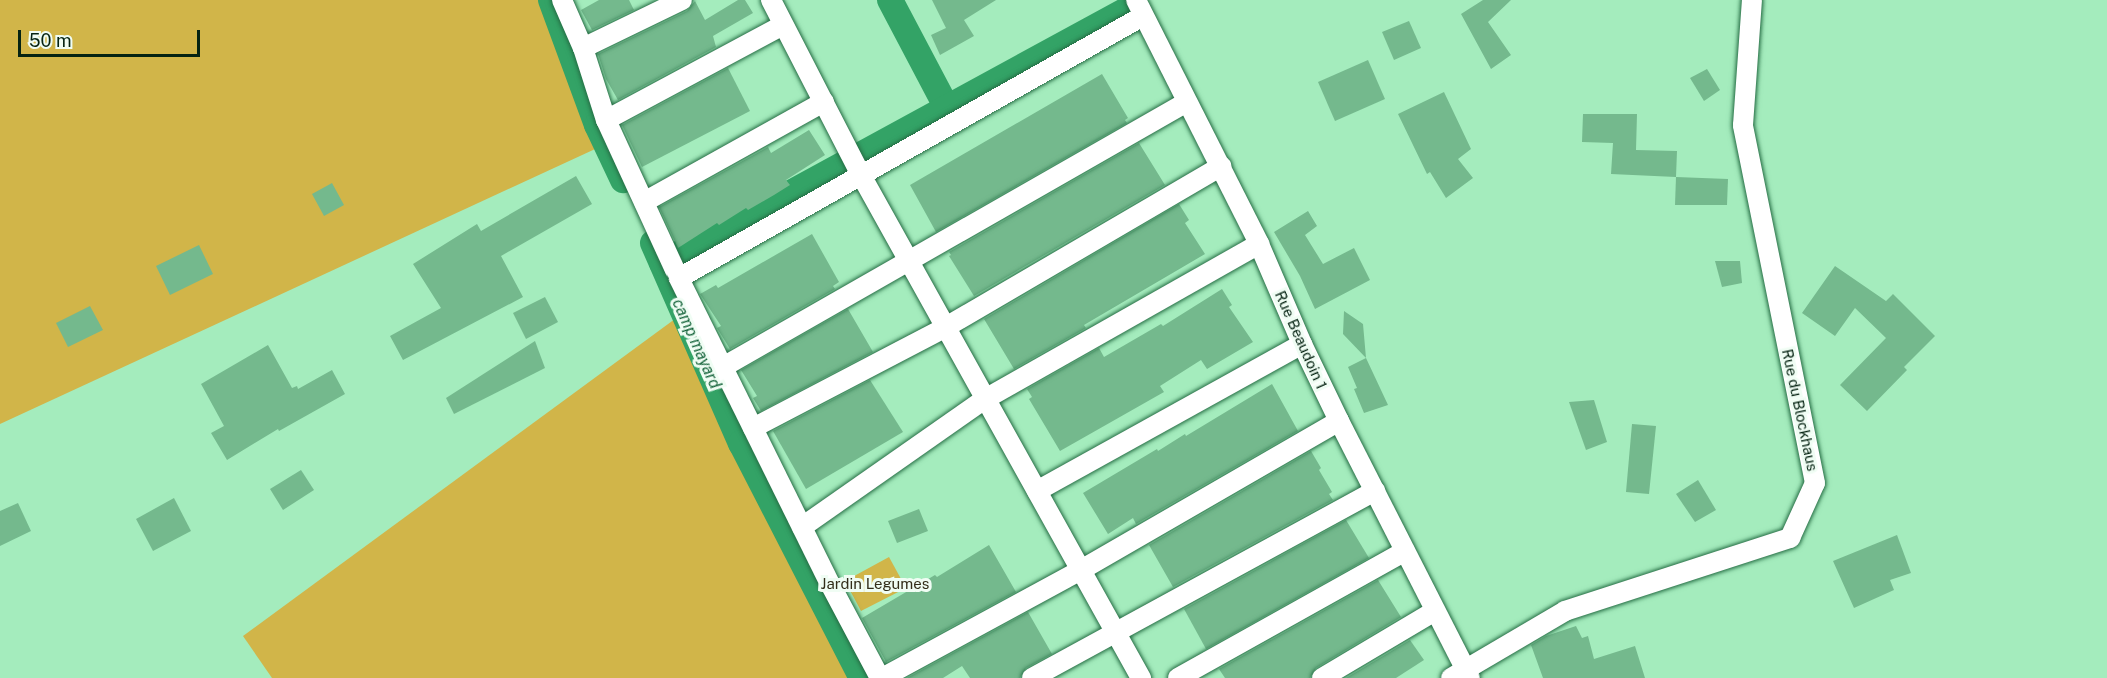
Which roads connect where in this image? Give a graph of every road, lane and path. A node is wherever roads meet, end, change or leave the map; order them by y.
1 (562, 0) edge
2 (682, 0) edge
3 (771, 0) edge
4 (1752, 0) edge
5 (1139, 8) edge
6 (783, 25) junction
7 (583, 48) junction
8 (824, 102) junction
9 (1187, 102) junction
10 (606, 120) junction
11 (856, 165) junction
12 (1221, 166) junction
13 (644, 202) junction
14 (1259, 244) junction
15 (672, 261) dead end
16 (909, 262) junction
17 (946, 327) junction
18 (1302, 344) junction
19 (723, 367) junction
20 (985, 399) junction
21 (1340, 421) junction
22 (753, 428) junction
23 (1037, 491) junction
24 (1375, 491) junction
25 (802, 527) junction
26 (1405, 551) junction
27 (1081, 570) junction
28 (1436, 611) junction
29 (1117, 633) junction
30 (1462, 675) edge
31 (881, 678) edge
32 (1032, 678) edge
33 (1141, 678) edge
34 (1178, 678) edge
35 (1323, 678) edge

1 - 7 street
2 - 7 street
3 - 6 street
4 - 30 street, Rue du Blockhaus
5 - 9 street, Rue Beaudoin 1
5 - 11 street
6 - 8 street
6 - 10 street
7 - 10 street
8 - 11 street
8 - 13 street
9 - 12 street, Rue Beaudoin 1
9 - 16 street
10 - 13 street
11 - 16 street
11 - 19 street
12 - 14 street, Rue Beaudoin 1
12 - 17 street
13 - 15 street
14 - 18 street, Rue Beaudoin 1
14 - 20 street
16 - 17 street
16 - 19 street
17 - 20 street
17 - 22 street
18 - 21 street, Rue Beaudoin 1
18 - 23 street
19 - 22 street
20 - 23 street
20 - 25 street
21 - 24 street, Rue Beaudoin 1
21 - 27 street
22 - 25 street
23 - 27 street
24 - 26 street, Rue Beaudoin 1
24 - 29 street
25 - 31 street
26 - 28 street, Rue Beaudoin 1
26 - 34 street
27 - 29 street
27 - 31 street
28 - 30 street, Rue Beaudoin 1
28 - 35 street
29 - 32 street
29 - 33 street

